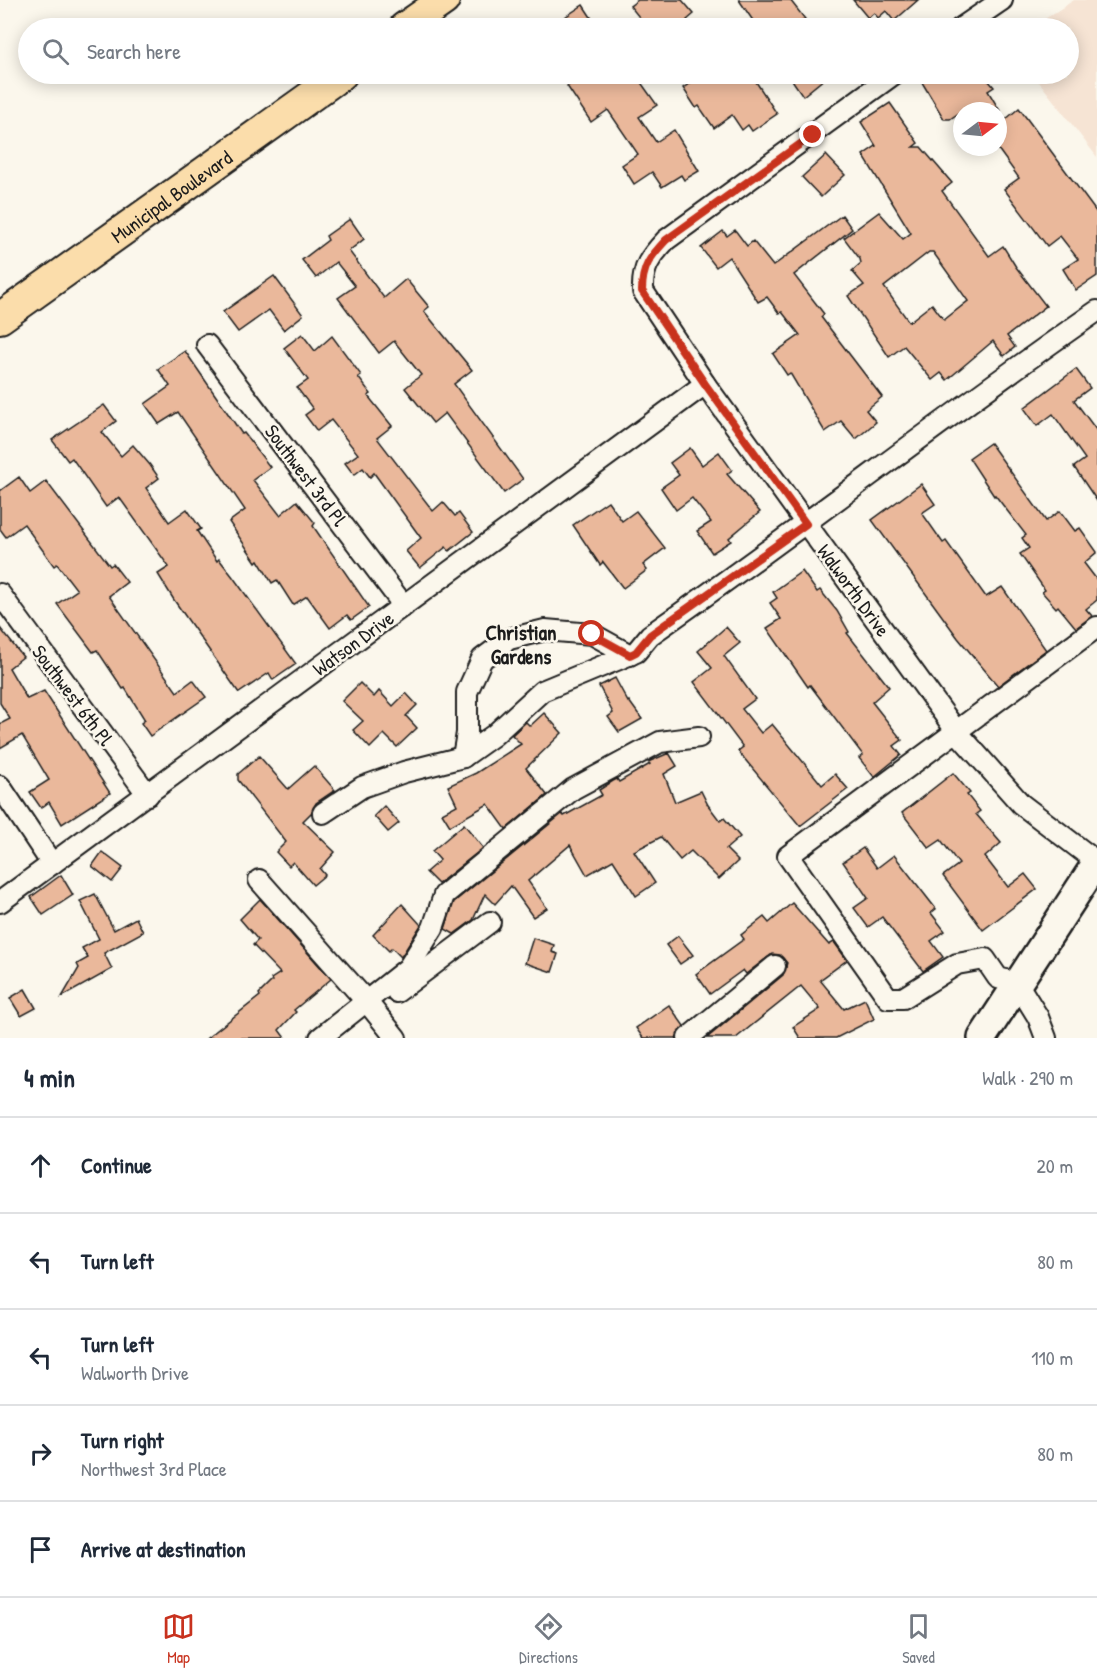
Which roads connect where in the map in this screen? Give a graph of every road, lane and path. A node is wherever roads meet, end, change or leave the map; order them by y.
1 (444, 0) edge
2 (1002, 0) edge
3 (418, 18) edge
4 (976, 18) edge
5 (328, 84) edge
6 (880, 84) edge
7 (1097, 311) edge
8 (0, 318) edge
9 (207, 345) dead end
10 (705, 384) junction
11 (806, 524) junction
12 (0, 594) edge
13 (404, 606) junction
14 (1097, 627) edge
15 (630, 655) junction
16 (957, 732) junction
17 (699, 738) dead end
18 (463, 757) junction
19 (0, 786) edge
20 (148, 795) junction
21 (323, 813) dead end
22 (1097, 862) edge
23 (52, 864) junction
24 (259, 880) dead end
25 (0, 902) edge
26 (490, 922) dead end
27 (775, 966) dead end
28 (1017, 983) junction
29 (371, 1006) junction
30 (320, 1038) edge
31 (396, 1038) edge
32 (688, 1038) edge
33 (982, 1038) edge
34 (1046, 1038) edge

1 - 3 main road
2 - 4 street
5 - 8 main road, Municipal Boulevard
6 - 10 street, Walworth Drive
7 - 11 street
9 - 13 street, Southwest 3rd Pl
10 - 11 street, Walworth Drive
10 - 13 street, Watson Drive
11 - 15 street
11 - 16 street, Walworth Drive
12 - 20 street, Southwest 6th Pl
13 - 20 street, Watson Drive
14 - 16 street
15 - 18 street
15 - 18 street
16 - 22 street, Walworth Drive
16 - 28 street
17 - 29 street
18 - 21 street
19 - 23 street
20 - 23 street, Watson Drive
22 - 28 street
23 - 25 street, Watson Drive
24 - 29 street
26 - 29 street
27 - 32 street
28 - 33 street
28 - 34 street
29 - 30 street
29 - 31 street

